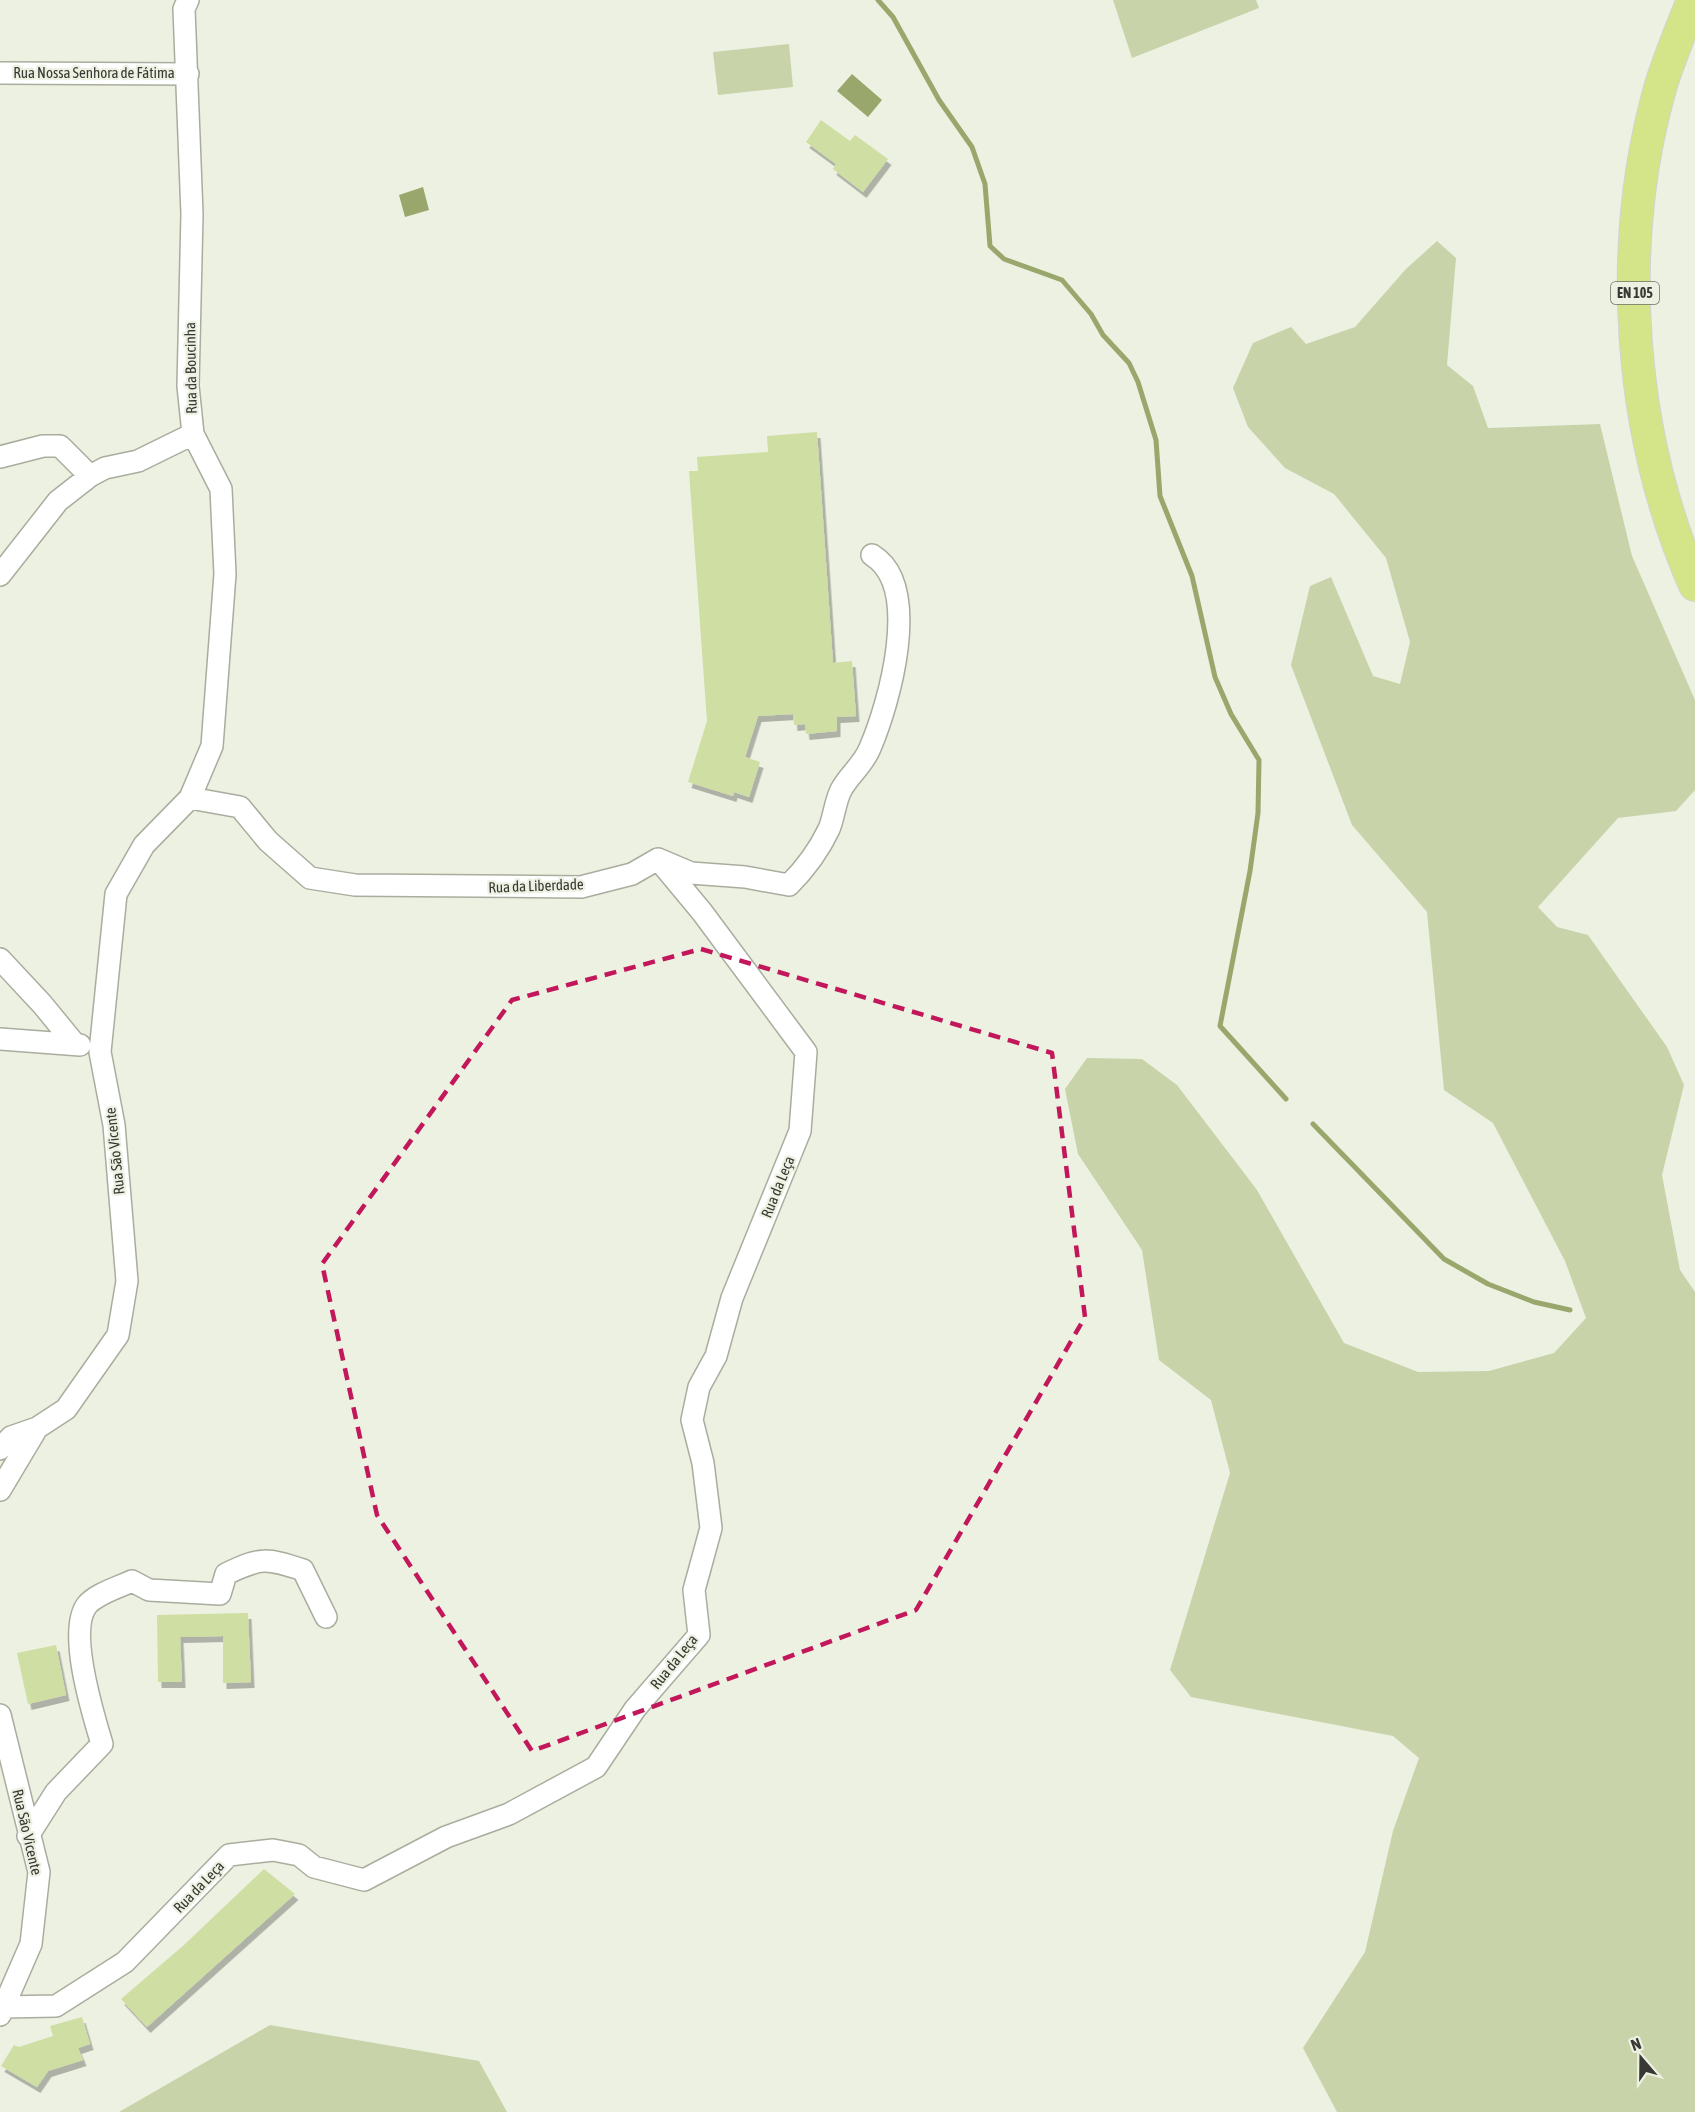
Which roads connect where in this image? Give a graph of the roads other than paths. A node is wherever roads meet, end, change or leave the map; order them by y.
1 (188, 0) edge
2 (1694, 0) edge
3 (0, 73) edge
4 (188, 74) junction
5 (193, 434) junction
6 (0, 457) edge
7 (90, 476) junction
8 (872, 555) dead end
9 (0, 575) edge
10 (1695, 585) edge
11 (190, 798) junction
12 (658, 859) junction
13 (0, 959) edge
14 (0, 1039) edge
15 (74, 1043) junction
16 (100, 1052) junction
17 (37, 1428) junction
18 (0, 1449) edge
19 (0, 1490) edge
20 (326, 1617) dead end
21 (0, 1715) edge
22 (28, 1836) junction
23 (2, 2011) edge

1 - 4 street, Rua da Boucinha
2 - 10 main road, EN 105
3 - 4 street, Rua Nossa Senhora de Fátima
4 - 5 street, Rua da Boucinha
5 - 7 street
5 - 11 street, Rua da Boucinha
6 - 7 street
7 - 9 street
8 - 12 street
11 - 12 street, Rua da Liberdade
11 - 16 street, Rua São Vicente
12 - 23 street, Rua da Leça
13 - 15 street
14 - 15 street
15 - 16 street
16 - 17 street, Rua São Vicente
17 - 18 street
17 - 19 street, Rua São Vicente
20 - 22 street
21 - 22 street, Rua São Vicente
22 - 23 street, Rua São Vicente

